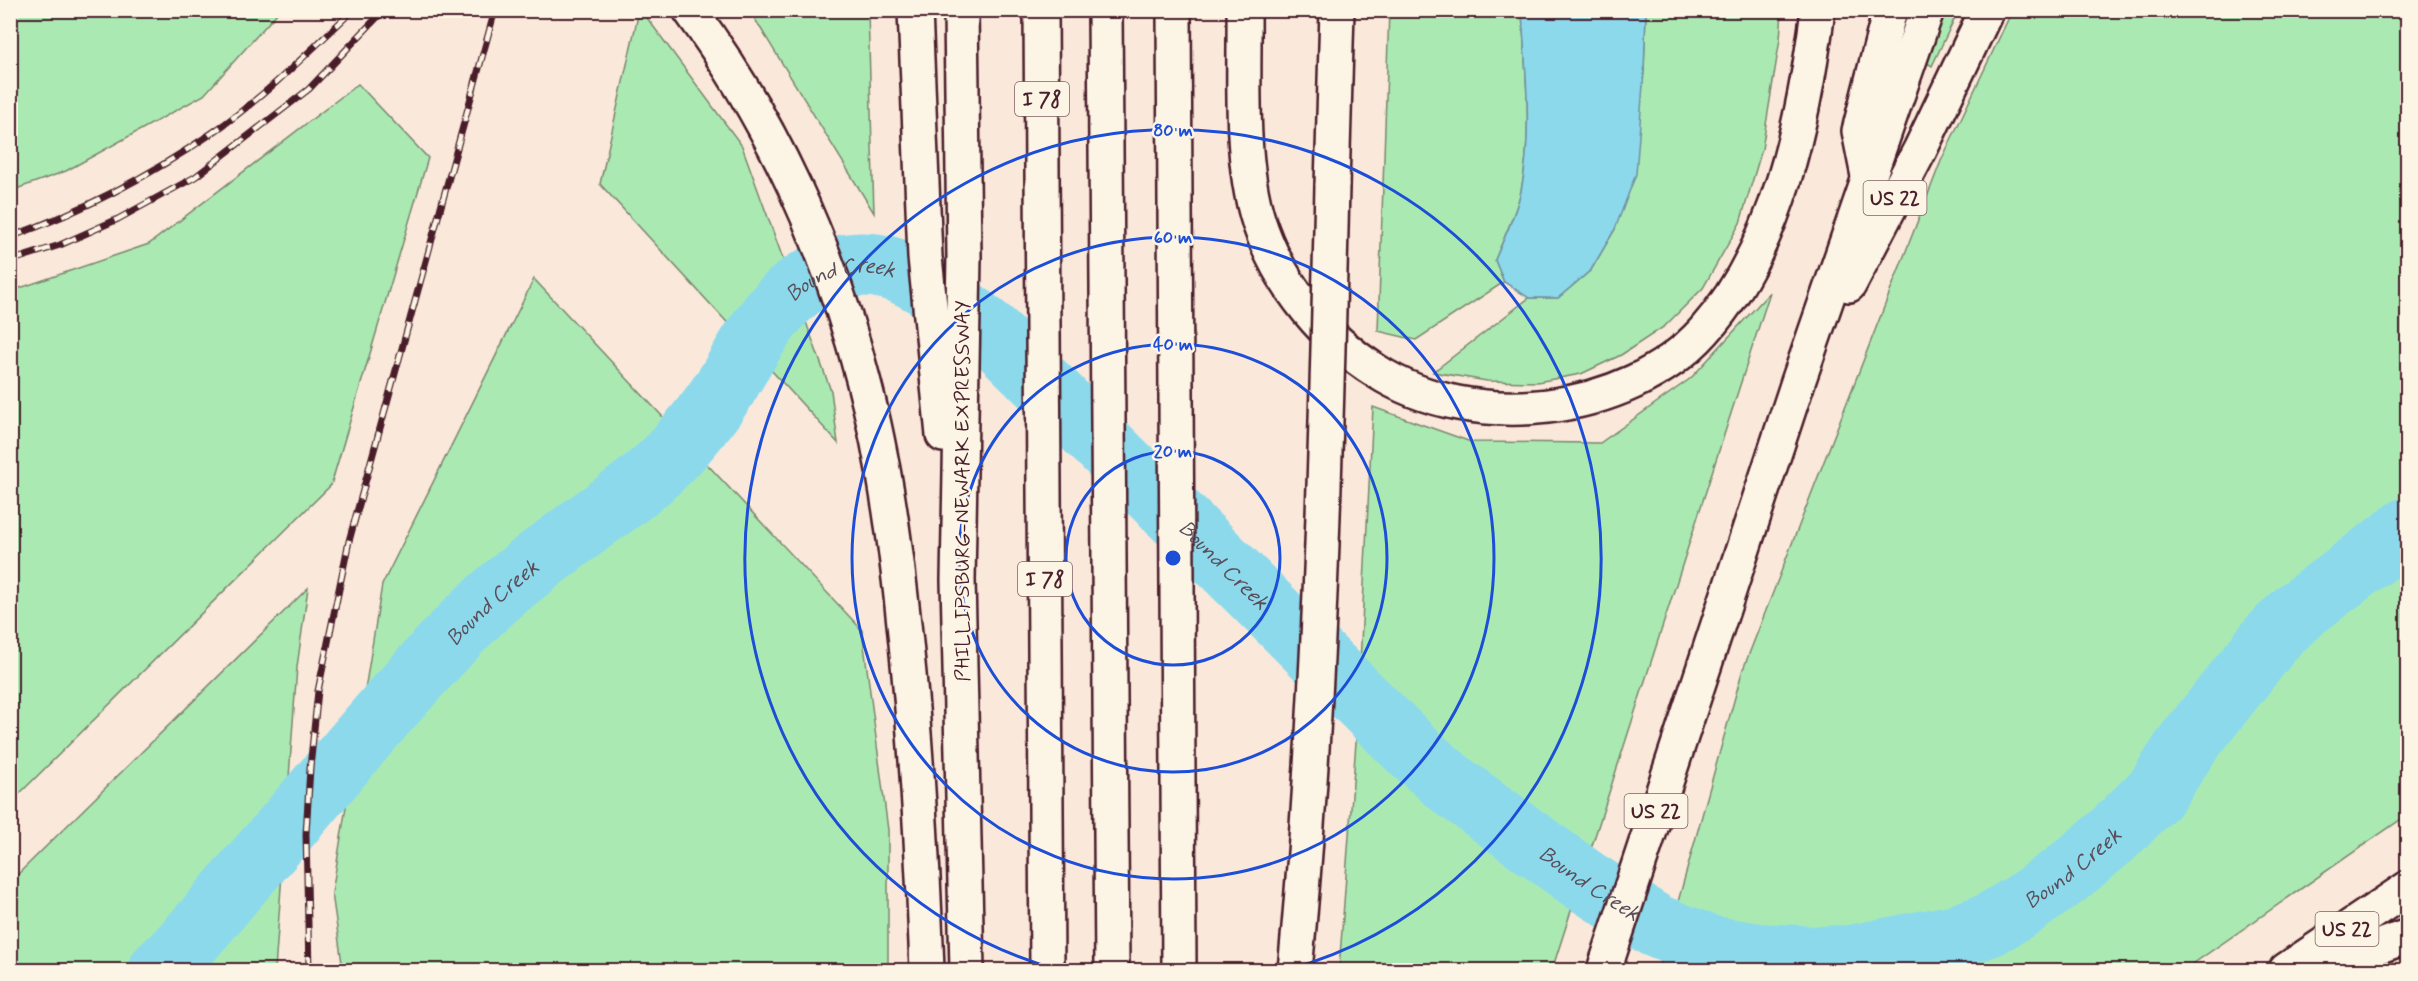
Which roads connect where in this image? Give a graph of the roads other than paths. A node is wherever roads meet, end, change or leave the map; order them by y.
1 (690, 10) edge
2 (915, 10) edge
3 (962, 10) edge
4 (1041, 10) edge
5 (1105, 10) edge
6 (1174, 10) edge
7 (1244, 10) edge
8 (1336, 10) edge
9 (1818, 10) edge
10 (1890, 10) edge
11 (1927, 10) edge
12 (1987, 10) edge
13 (1869, 178) junction
14 (1798, 382) junction
15 (958, 580) junction
16 (2408, 888) edge
17 (2408, 936) edge
18 (927, 970) edge
19 (967, 970) edge
20 (1047, 970) edge
21 (1112, 970) edge
22 (1179, 970) edge
23 (1294, 970) edge
24 (1604, 970) edge
25 (2286, 970) edge
26 (2312, 970) edge

1 - 18 highway
2 - 15 highway
3 - 15 highway, PHILLIPSBURG-NEWARK EXPRESSWAY
4 - 20 highway, I 78
5 - 21 highway
6 - 22 highway
7 - 9 highway
8 - 23 highway, bridge
10 - 13 highway
11 - 13 highway
12 - 14 highway, US 22
13 - 14 highway
14 - 24 highway, US 22
15 - 19 highway, PHILLIPSBURG-NEWARK EXPRESSWAY
16 - 25 highway, US 22
17 - 26 highway

